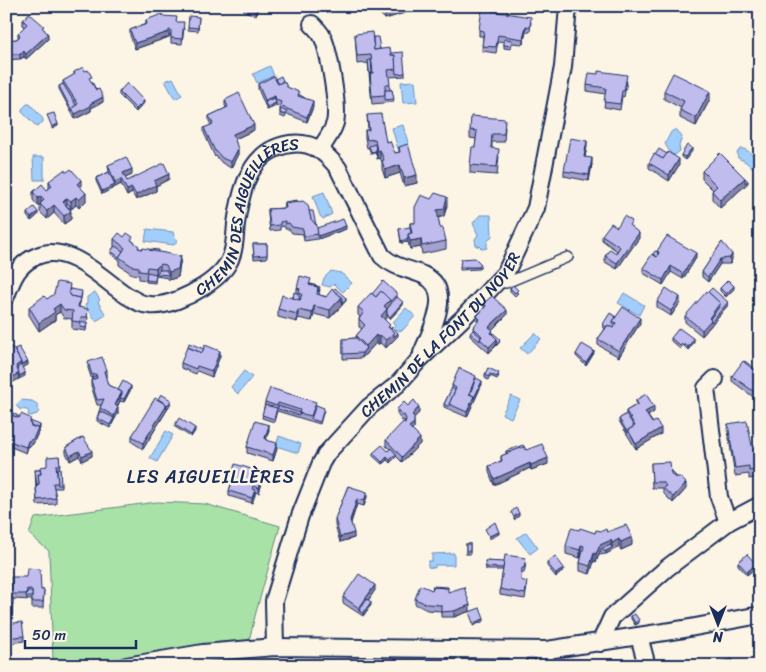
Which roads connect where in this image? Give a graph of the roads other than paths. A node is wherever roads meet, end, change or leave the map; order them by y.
1 (568, 6) edge
2 (312, 24) dead end
3 (320, 149) junction
4 (568, 257) dead end
5 (497, 282) junction
6 (6, 296) edge
7 (419, 360) junction
8 (715, 379) dead end
9 (760, 504) edge
10 (728, 522) junction
11 (760, 615) edge
12 (639, 636) junction
13 (600, 643) junction
14 (275, 647) junction
15 (520, 650) junction
16 (545, 658) edge
17 (126, 666) edge
18 (515, 666) edge
19 (647, 666) edge

1 - 5 street, CHEMIN DE LA FONT DU NOYER
2 - 3 street
3 - 6 street, CHEMIN DES AIGUEILLÈRES
3 - 7 street, CHEMIN DES AIGUEILLÈRES
4 - 5 lane
5 - 7 street, CHEMIN DE LA FONT DU NOYER
7 - 14 street, CHEMIN DE LA FONT DU NOYER
8 - 10 street
9 - 10 street
10 - 13 street
11 - 12 street
12 - 13 street
12 - 19 street
13 - 16 street
14 - 15 street
14 - 17 street
15 - 16 street
15 - 18 street

